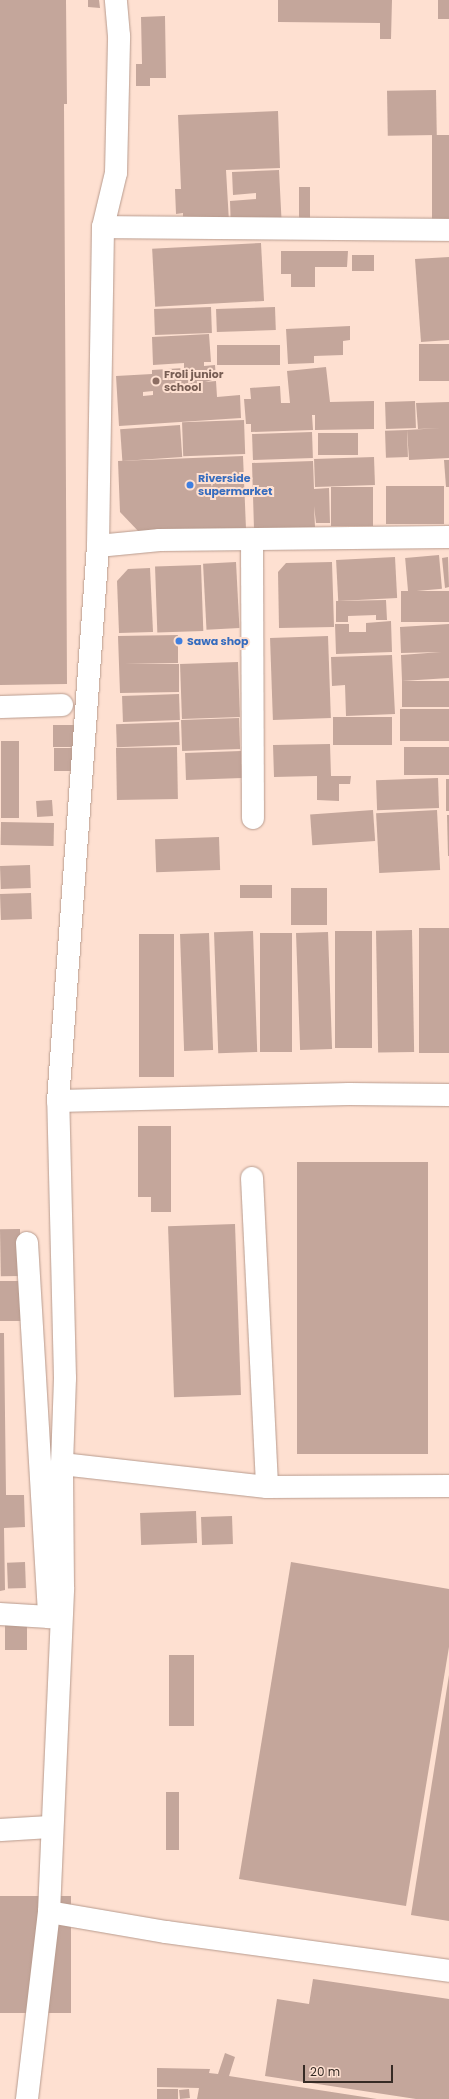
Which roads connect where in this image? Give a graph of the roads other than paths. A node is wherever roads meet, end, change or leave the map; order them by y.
1 (116, 0) edge
2 (103, 227) junction
3 (449, 230) edge
4 (449, 537) edge
5 (252, 540) junction
6 (98, 546) junction
7 (62, 705) dead end
8 (0, 707) edge
9 (253, 818) dead end
10 (449, 1095) edge
11 (58, 1101) junction
12 (252, 1178) dead end
13 (27, 1243) dead end
14 (62, 1464) junction
15 (449, 1486) edge
16 (267, 1487) junction
17 (63, 1587) junction
18 (0, 1614) edge
19 (49, 1617) junction
20 (51, 1827) junction
21 (0, 1830) edge
22 (49, 1912) junction
23 (449, 1971) edge
24 (27, 2099) edge

1 - 2 street
2 - 3 street
2 - 6 street
4 - 5 street
5 - 6 street
5 - 9 street
6 - 11 street
7 - 8 street
10 - 11 street
11 - 14 street
12 - 16 street
13 - 19 street
14 - 16 street
14 - 17 street
15 - 16 street
17 - 19 street
17 - 20 street
18 - 19 street
20 - 21 street
20 - 22 street
22 - 23 street
22 - 24 street

